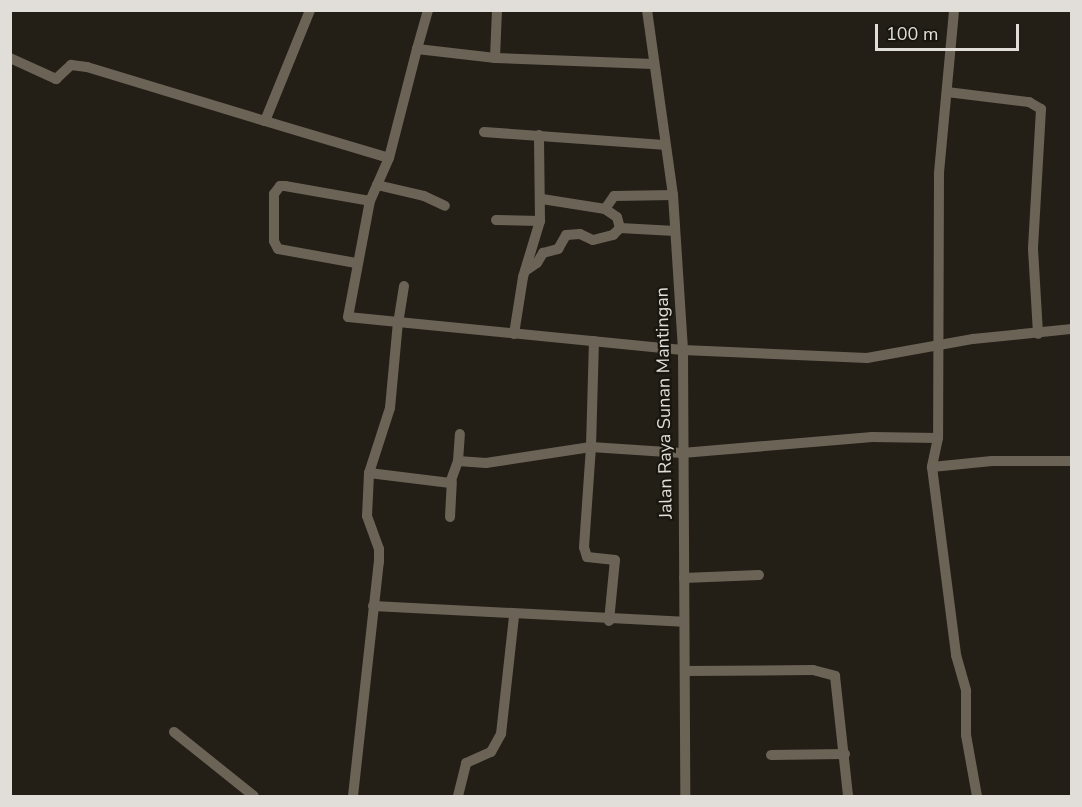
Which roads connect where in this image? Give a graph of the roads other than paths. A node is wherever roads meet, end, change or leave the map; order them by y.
1 (310, 10) edge
2 (428, 10) edge
3 (497, 10) edge
4 (647, 10) edge
5 (942, 10) edge
6 (956, 11) edge
7 (417, 49) junction
8 (10, 58) edge
9 (495, 58) junction
10 (653, 64) junction
11 (946, 92) junction
12 (265, 121) junction
13 (484, 132) dead end
14 (539, 135) junction
15 (664, 145) junction
16 (389, 158) junction
17 (377, 185) junction
18 (673, 195) junction
19 (542, 199) junction
20 (370, 201) junction
21 (445, 206) dead end
22 (605, 209) junction
23 (496, 220) dead end
24 (540, 221) junction
25 (620, 228) junction
26 (675, 231) junction
27 (356, 263) junction
28 (525, 270) junction
29 (404, 286) dead end
30 (398, 322) junction
31 (1071, 329) edge
32 (514, 334) junction
33 (1038, 334) junction
34 (594, 340) junction
35 (937, 345) junction
36 (682, 350) junction
37 (460, 434) dead end
38 (938, 438) junction
39 (591, 447) junction
40 (682, 453) junction
41 (1071, 460) edge
42 (458, 461) junction
43 (932, 467) junction
44 (369, 473) junction
45 (452, 482) junction
46 (450, 517) dead end
47 (759, 575) dead end
48 (684, 578) junction
49 (373, 606) junction
50 (514, 616) junction
51 (609, 621) junction
52 (684, 622) junction
53 (685, 671) junction
54 (174, 732) dead end
55 (844, 754) junction
56 (771, 755) dead end
57 (254, 796) edge
58 (353, 796) edge
59 (458, 796) edge
60 (685, 796) edge
61 (849, 796) edge
62 (977, 796) edge

1 - 12 street
2 - 7 street
3 - 9 street
4 - 10 street, Jalan Raya Sunan Mantingan
5 - 6 street
6 - 11 street
7 - 9 street
7 - 16 street
8 - 12 street
9 - 10 street
10 - 15 street, Jalan Raya Sunan Mantingan
11 - 33 street
11 - 35 street
12 - 16 street
13 - 14 street
14 - 15 street
14 - 19 street
15 - 18 street, Jalan Raya Sunan Mantingan
16 - 17 street
17 - 20 street
17 - 21 street
18 - 22 street
18 - 26 street, Jalan Raya Sunan Mantingan
19 - 22 street
19 - 24 street
20 - 27 street
20 - 27 street
22 - 25 street
23 - 24 street
24 - 28 street
25 - 26 street
25 - 28 street
26 - 36 street, Jalan Raya Sunan Mantingan
27 - 30 street
28 - 32 street
29 - 30 street
30 - 32 street
30 - 44 street
31 - 33 street
32 - 34 street
33 - 35 street
34 - 36 street
34 - 39 street
35 - 36 street
35 - 38 street
36 - 40 street, Jalan Raya Sunan Mantingan
37 - 42 street
38 - 40 street
38 - 43 street
39 - 40 street
39 - 42 street
39 - 51 street
40 - 48 street, Jalan Raya Sunan Mantingan
41 - 43 street
42 - 45 street
43 - 62 street
44 - 45 street
44 - 49 street
45 - 46 street
47 - 48 street
48 - 52 street, Jalan Raya Sunan Mantingan
49 - 50 street
49 - 58 street
50 - 51 street
50 - 59 street
51 - 52 street
52 - 53 street, Jalan Raya Sunan Mantingan
53 - 55 street
53 - 60 street, Jalan Raya Sunan Mantingan
54 - 57 street
55 - 56 street
55 - 61 street

